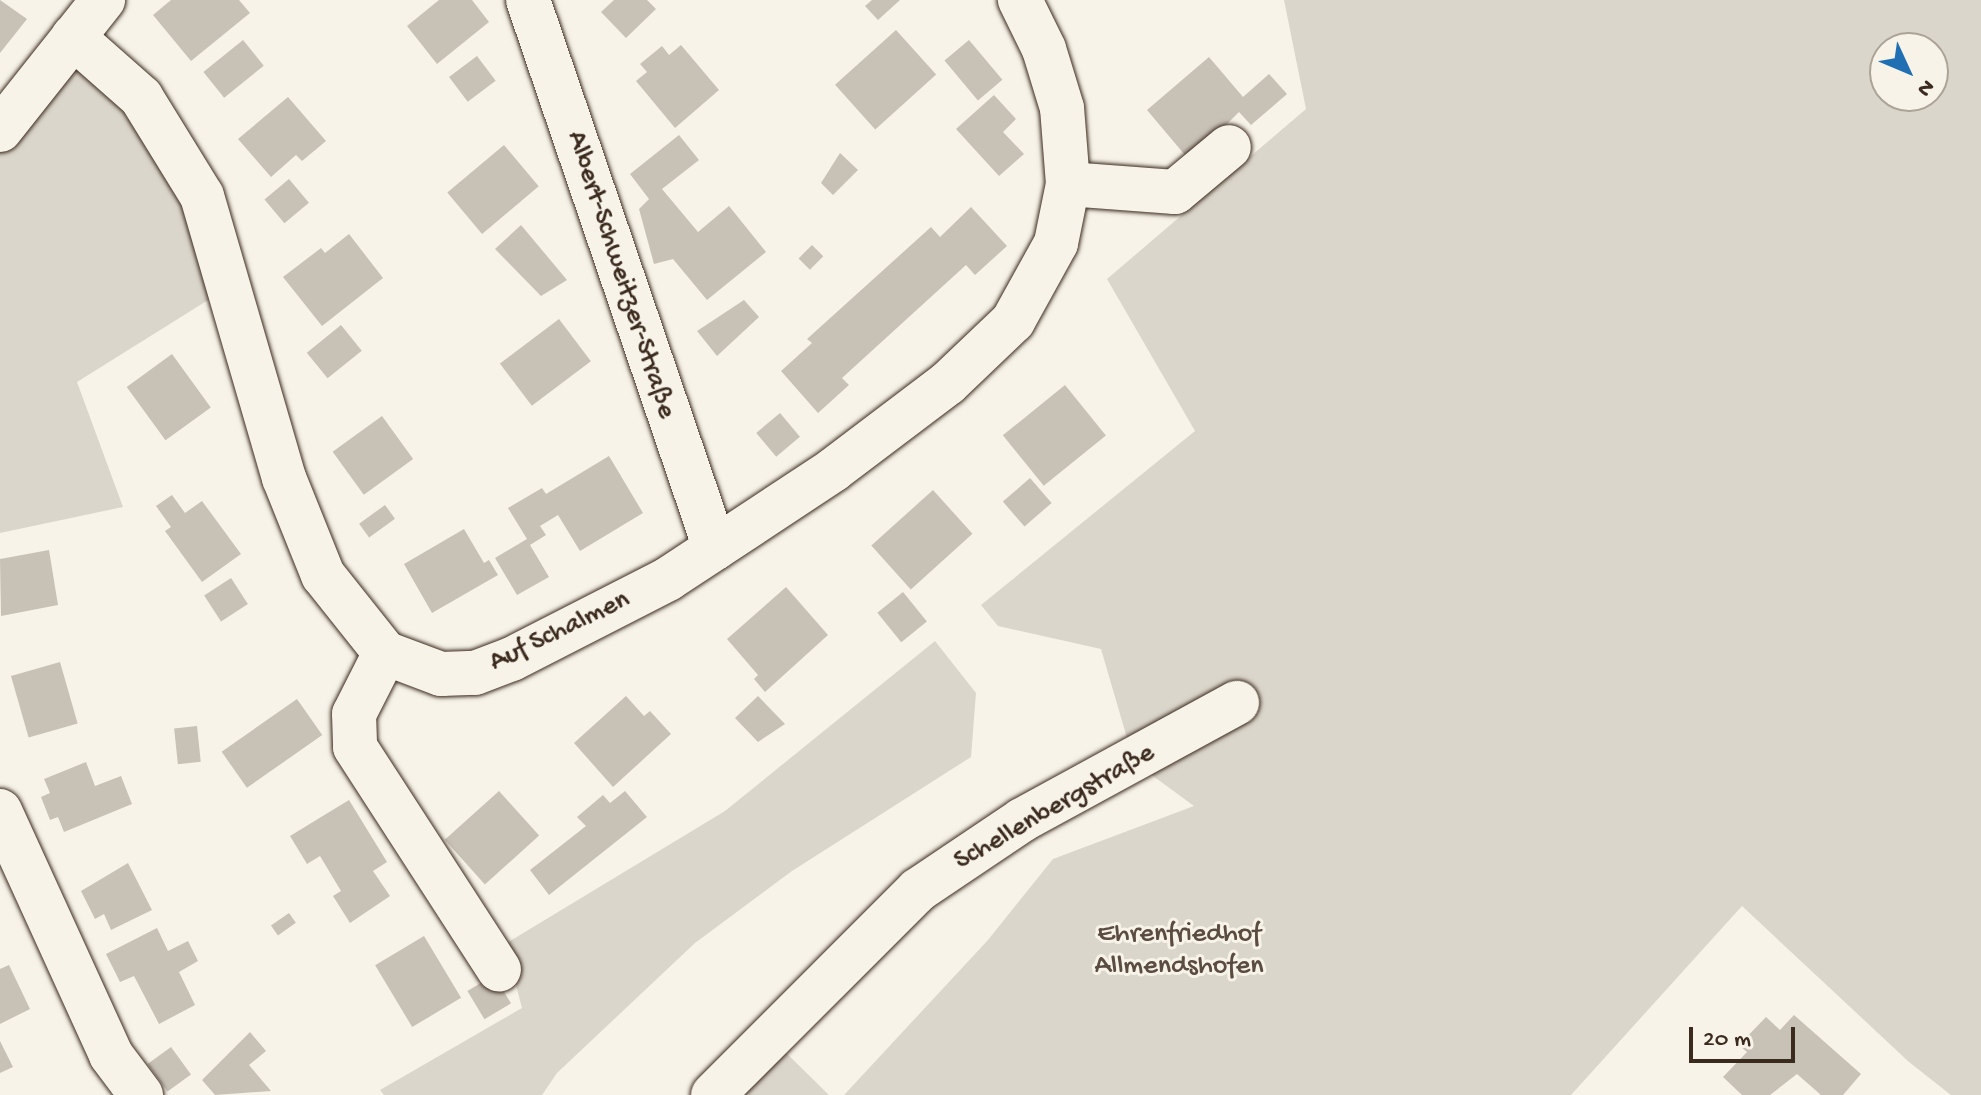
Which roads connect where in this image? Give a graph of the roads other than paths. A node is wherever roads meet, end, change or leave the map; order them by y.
1 (103, 0) edge
2 (528, 0) edge
3 (1020, 0) edge
4 (73, 37) junction
5 (0, 130) edge
6 (1229, 147) dead end
7 (1068, 184) junction
8 (715, 548) junction
9 (385, 653) junction
10 (1237, 703) dead end
11 (0, 811) edge
12 (499, 970) dead end
13 (141, 1095) edge
14 (713, 1095) edge

1 - 4 street
2 - 8 street, Albert-Schweitzer-Straße
3 - 7 street, Auf Schalmen
4 - 5 street
4 - 9 street
6 - 7 street
7 - 8 street, Auf Schalmen
8 - 9 street, Auf Schalmen
9 - 12 street
10 - 14 street, Schellenbergstraße
11 - 13 street

